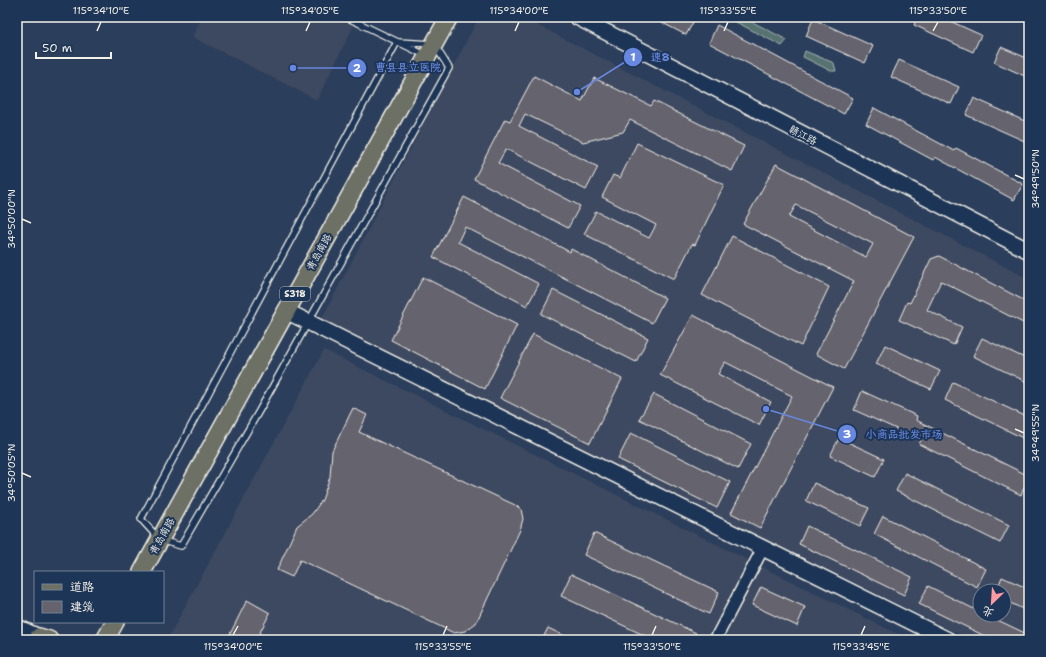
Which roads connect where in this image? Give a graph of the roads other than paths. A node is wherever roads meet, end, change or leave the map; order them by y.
1 (346, 17) edge
2 (448, 17) edge
3 (577, 17) edge
4 (398, 42) junction
5 (430, 50) junction
6 (1029, 251) edge
7 (286, 311) junction
8 (308, 322) junction
9 (160, 540) junction
10 (762, 548) junction
11 (143, 571) edge
12 (114, 623) edge
13 (17, 627) edge
14 (44, 639) edge
15 (105, 640) edge
16 (715, 640) edge
17 (948, 640) edge

1 - 4 lane
2 - 5 main road, 青岛南路 / S318
3 - 6 street, 赣江路
4 - 5 lane
4 - 5 lane
4 - 9 lane
5 - 7 main road, 青岛南路 / S318
5 - 8 lane
7 - 8 street
7 - 9 main road, 青岛南路 / S318
8 - 9 lane
8 - 10 street
9 - 11 main road, 青岛南路 / S318
10 - 16 street
10 - 17 street
12 - 15 main road
13 - 14 street

